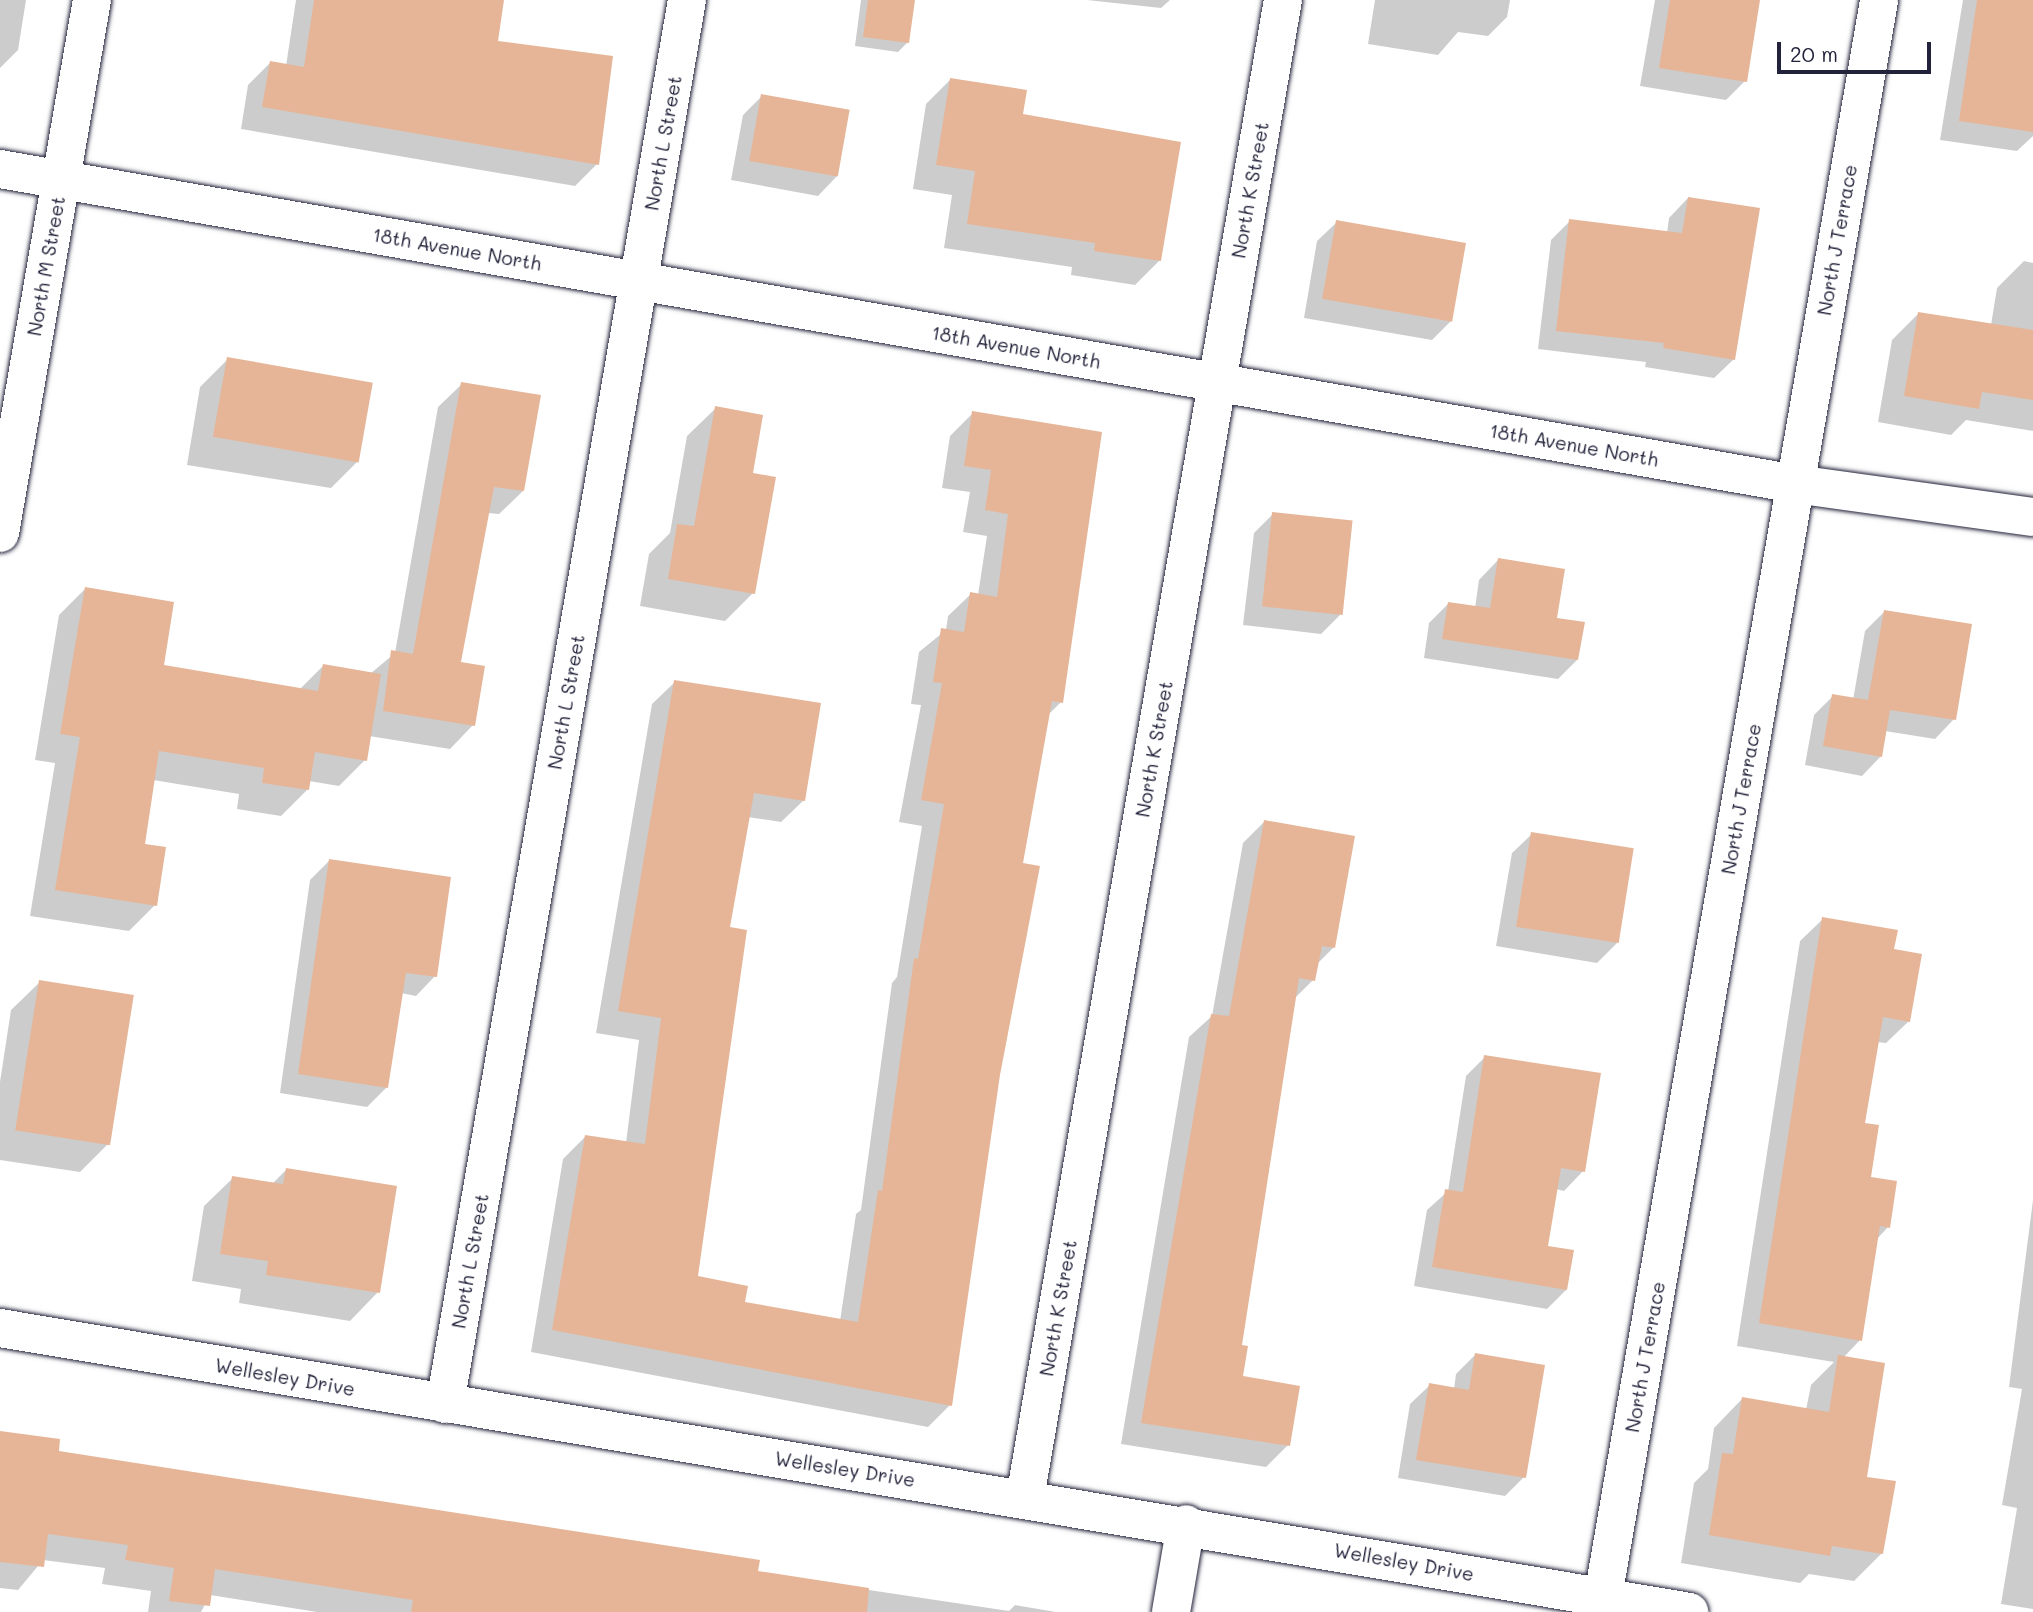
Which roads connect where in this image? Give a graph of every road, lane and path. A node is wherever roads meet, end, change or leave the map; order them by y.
1 (92, 0) edge
2 (687, 0) edge
3 (1283, 0) edge
4 (1879, 0) edge
5 (0, 169) edge
6 (61, 180) junction
7 (639, 281) junction
8 (1217, 382) junction
9 (1795, 484) junction
10 (2033, 517) edge
11 (0, 533) edge
12 (0, 1328) edge
13 (446, 1404) junction
14 (1025, 1498) junction
15 (1186, 1524) junction
16 (1603, 1597) junction
17 (1171, 1612) edge
18 (1689, 1612) edge

1 - 6 street, North M Street
2 - 7 street, North L Street
3 - 8 street, North K Street
4 - 9 street, North J Terrace
5 - 6 street, 18th Avenue North
6 - 7 street, 18th Avenue North
6 - 11 street, North M Street
7 - 8 street, 18th Avenue North
7 - 13 street, North L Street
8 - 9 street, 18th Avenue North
8 - 14 street, North K Street
9 - 10 street, 18th Avenue North
9 - 16 street, North J Terrace
12 - 13 street, Wellesley Drive
13 - 14 street, Wellesley Drive
14 - 15 street, Wellesley Drive
15 - 16 street, Wellesley Drive
15 - 17 street
16 - 18 street, Wellesley Drive

